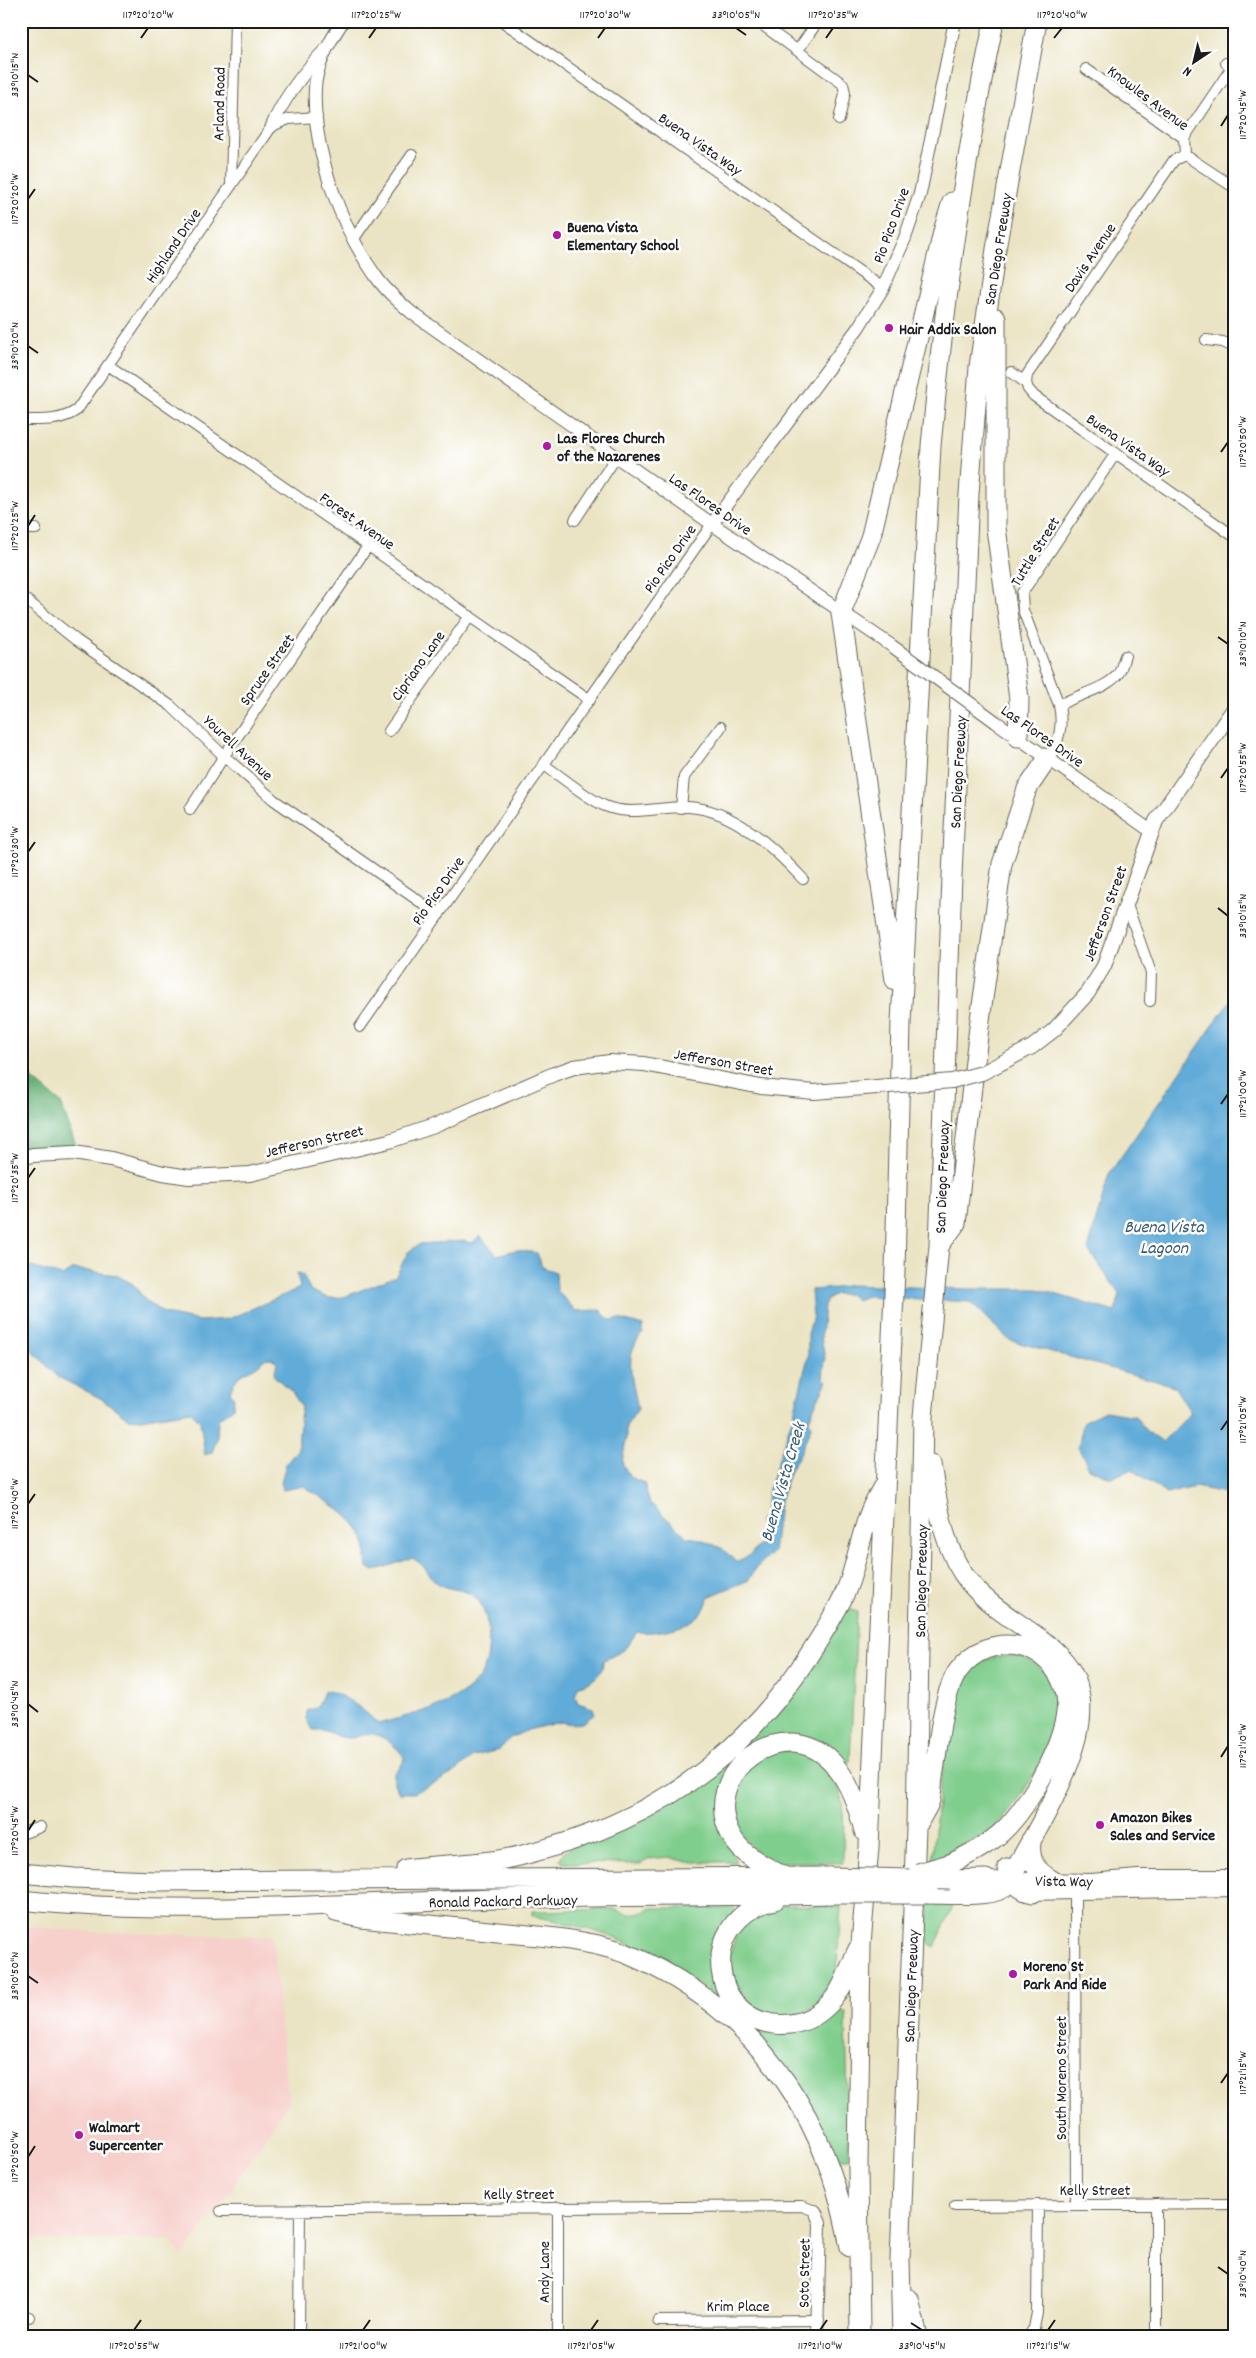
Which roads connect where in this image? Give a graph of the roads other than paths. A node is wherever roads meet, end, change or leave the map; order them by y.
1 (235, 21) edge
2 (502, 21) edge
3 (757, 21) edge
4 (818, 21) edge
5 (955, 21) edge
6 (994, 21) edge
7 (1037, 21) edge
8 (340, 26) edge
9 (331, 44) junction
10 (798, 50) junction
11 (1226, 63) dead end
12 (1086, 69) dead end
13 (317, 117) junction
14 (839, 120) dead end
15 (272, 126) junction
16 (1184, 138) junction
17 (968, 154) junction
18 (412, 155) dead end
19 (1186, 155) junction
20 (231, 187) junction
21 (1234, 187) edge
22 (353, 240) junction
23 (996, 249) junction
24 (883, 288) junction
25 (1206, 340) dead end
26 (1235, 348) edge
27 (108, 366) junction
28 (1011, 372) dead end
29 (1026, 383) junction
30 (21, 420) edge
31 (1116, 453) junction
32 (616, 457) junction
33 (575, 520) dead end
34 (712, 524) junction
35 (21, 529) edge
36 (36, 529) dead end
37 (1235, 537) edge
38 (368, 546) junction
39 (21, 596) edge
40 (841, 613) junction
41 (470, 616) junction
42 (1124, 656) dead end
43 (590, 700) junction
44 (1059, 705) junction
45 (1235, 708) edge
46 (721, 727) dead end
47 (389, 731) dead end
48 (1018, 737) junction
49 (224, 756) junction
50 (1048, 758) junction
51 (544, 765) junction
52 (681, 808) junction
53 (190, 809) dead end
54 (1152, 831) junction
55 (802, 879) dead end
56 (1127, 904) junction
57 (439, 915) junction
58 (1150, 1002) dead end
59 (901, 1022) junction
60 (360, 1027) dead end
61 (21, 1158) edge
62 (939, 1246) junction
63 (923, 1417) junction
64 (885, 1482) junction
65 (1038, 1782) junction
66 (40, 1827) dead end
67 (916, 1828) junction
68 (21, 1834) edge
69 (1030, 1840) junction
70 (869, 1847) junction
71 (21, 1873) edge
72 (784, 1877) junction
73 (1235, 1877) edge
74 (892, 1878) joint
75 (950, 1879) junction
76 (1010, 1879) junction
77 (332, 1880) junction
78 (1052, 1880) junction
79 (1139, 1884) junction
80 (830, 1886) junction
81 (986, 1886) junction
82 (1235, 1889) edge
83 (1075, 1892) junction
84 (1033, 1893) junction
85 (796, 1895) junction
86 (21, 1900) edge
87 (318, 1907) junction
88 (861, 1944) junction
89 (1076, 2204) junction
90 (1156, 2204) junction
91 (1235, 2204) edge
92 (1038, 2205) junction
93 (954, 2206) dead end
94 (558, 2207) junction
95 (300, 2210) junction
96 (222, 2211) dead end
97 (815, 2211) joint
98 (900, 2260) junction
99 (858, 2282) junction
100 (819, 2320) junction
101 (658, 2321) dead end
102 (298, 2337) edge
103 (558, 2337) edge
104 (817, 2337) edge
105 (860, 2337) edge
106 (902, 2337) edge
107 (918, 2337) edge
108 (1028, 2337) edge
109 (1156, 2337) edge

1 - 20 street, Arland Road
2 - 24 street, Buena Vista Way
3 - 10 street
4 - 10 street
5 - 24 street, Pio Pico Drive
6 - 17 highway
7 - 23 highway, San Diego Freeway
8 - 9 street, Las Flores Drive
9 - 13 street, Las Flores Drive
9 - 15 street
10 - 14 street
11 - 16 street
12 - 16 street, Knowles Avenue
13 - 15 street
13 - 22 street, Las Flores Drive
15 - 20 street, Highland Drive
16 - 19 street, Knowles Avenue
17 - 40 highway
17 - 59 highway
18 - 22 street
19 - 21 street, Knowles Avenue
19 - 29 street, Davis Avenue
20 - 27 street, Highland Drive
22 - 32 street, Las Flores Drive
23 - 48 highway
23 - 62 highway, San Diego Freeway
24 - 34 street, Pio Pico Drive
25 - 26 street
27 - 30 street, Highland Drive
27 - 38 street, Forest Avenue
28 - 29 street, Buena Vista Way
29 - 31 street, Buena Vista Way
31 - 37 street, Buena Vista Way
31 - 44 street, Tuttle Street
32 - 33 street
32 - 34 street, Las Flores Drive
34 - 40 street, Las Flores Drive
34 - 43 street, Pio Pico Drive
35 - 36 street
38 - 41 street, Forest Avenue
38 - 49 street, Spruce Street
39 - 49 street, Yourell Avenue
40 - 48 street, Las Flores Drive, bridge
40 - 59 highway
41 - 43 street, Forest Avenue
41 - 47 street, Cipriano Lane
42 - 44 street
43 - 51 street, Pio Pico Drive
44 - 50 street, Tuttle Street
45 - 54 main road, Jefferson Street
46 - 52 street
48 - 50 street, Las Flores Drive
49 - 53 street, Spruce Street
49 - 57 street, Yourell Avenue
50 - 54 street, Las Flores Drive
50 - 62 highway
51 - 52 street
51 - 57 street, Pio Pico Drive
52 - 55 street
54 - 56 main road, Jefferson Street
56 - 58 street
56 - 61 main road, Jefferson Street, bridge
57 - 60 street, Pio Pico Drive
59 - 64 highway
62 - 63 highway, San Diego Freeway
63 - 67 highway, San Diego Freeway
63 - 69 highway
64 - 70 highway
64 - 77 highway
65 - 67 highway
65 - 75 highway
65 - 76 highway
66 - 68 street
67 - 98 highway, San Diego Freeway
69 - 76 highway
69 - 78 highway
70 - 72 highway
70 - 88 highway
71 - 77 highway, Ronald Packard Parkway
72 - 77 highway, Ronald Packard Parkway
72 - 80 highway, Ronald Packard Parkway
73 - 79 main road, Vista Way
74 - 75 highway, Vista Way, bridge
74 - 80 highway, Ronald Packard Parkway, bridge
75 - 80 highway, Ronald Packard Parkway, bridge
75 - 81 highway, Vista Way
76 - 78 main road, Vista Way
76 - 81 highway
76 - 84 highway
78 - 79 main road, Vista Way
79 - 82 main road, Vista Way
79 - 83 main road, Vista Way
80 - 85 highway, Ronald Packard Parkway
81 - 84 main road, Vista Way
83 - 84 main road, Vista Way
83 - 89 street, South Moreno Street
85 - 87 highway, Ronald Packard Parkway
85 - 88 highway
86 - 87 highway, Ronald Packard Parkway
87 - 99 highway
88 - 99 highway
89 - 90 street, Kelly Street
89 - 92 street, Kelly Street
90 - 91 street, Kelly Street
90 - 109 street
92 - 93 street, Kelly Street
92 - 108 street
94 - 95 street, Kelly Street
94 - 97 street, Kelly Street
94 - 103 street, Andy Lane
95 - 96 street, Kelly Street
95 - 102 street
97 - 100 street, Soto Street
98 - 106 highway, San Diego Freeway
98 - 107 highway
99 - 105 highway
100 - 101 street, Krim Place
100 - 104 street, Soto Street

